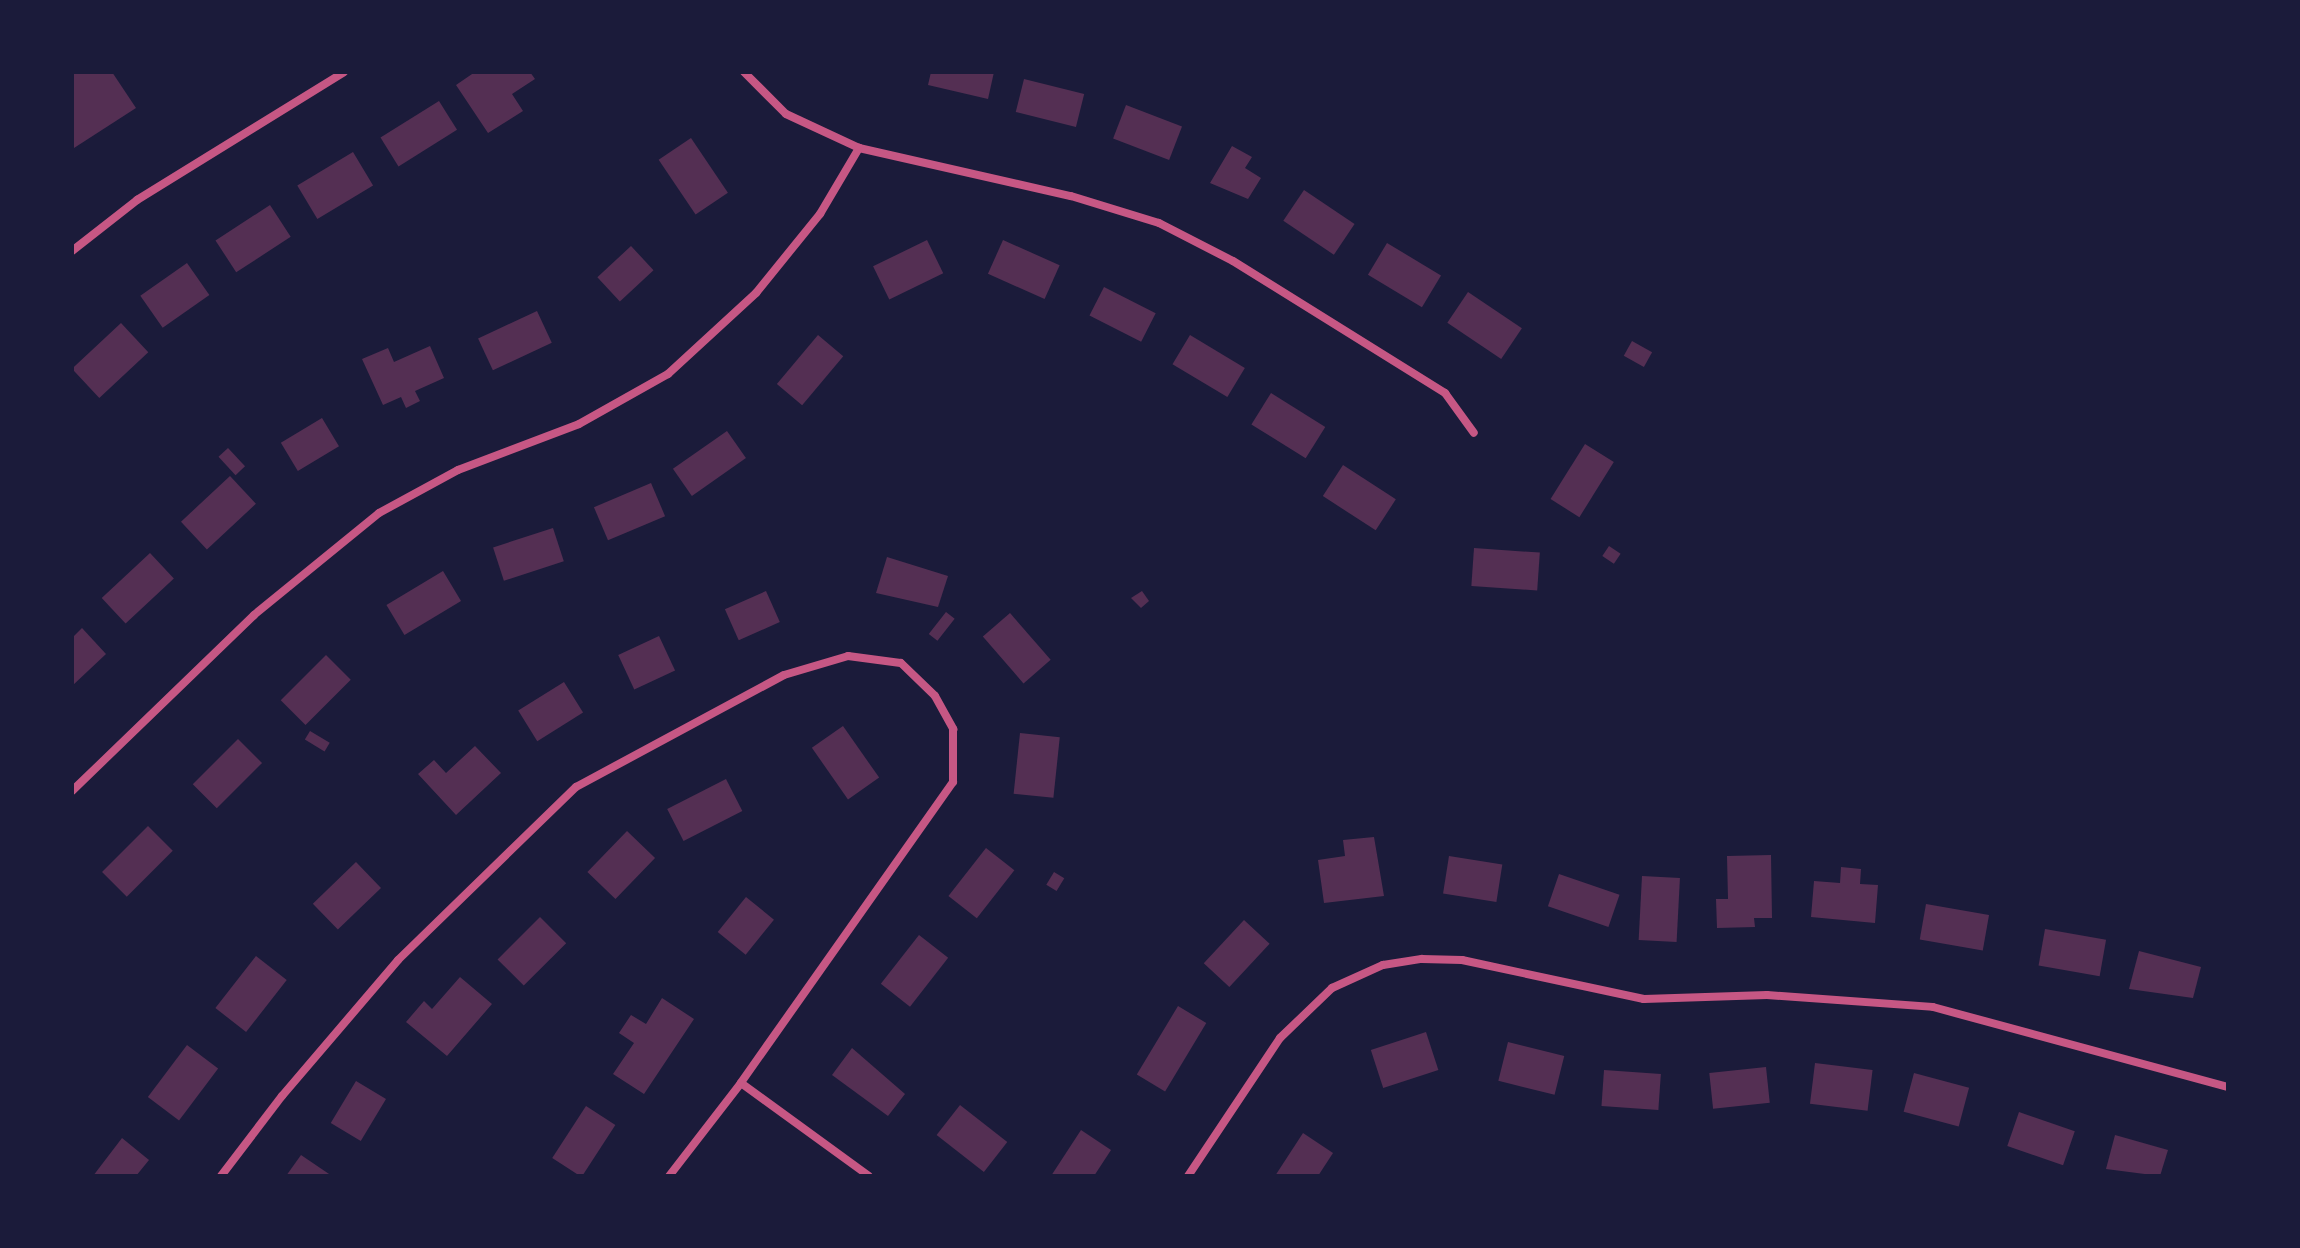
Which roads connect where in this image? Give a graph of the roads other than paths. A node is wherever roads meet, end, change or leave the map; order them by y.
1 (344, 72) edge
2 (744, 72) edge
3 (859, 148) junction
4 (72, 251) edge
5 (1474, 433) dead end
6 (72, 791) edge
7 (741, 1083) junction
8 (2228, 1087) edge
9 (221, 1176) edge
10 (669, 1176) edge
11 (869, 1176) edge
12 (1188, 1176) edge

1 - 4 street
2 - 3 street
3 - 5 street
3 - 6 street
7 - 9 street
7 - 10 street
7 - 11 street
8 - 12 street

